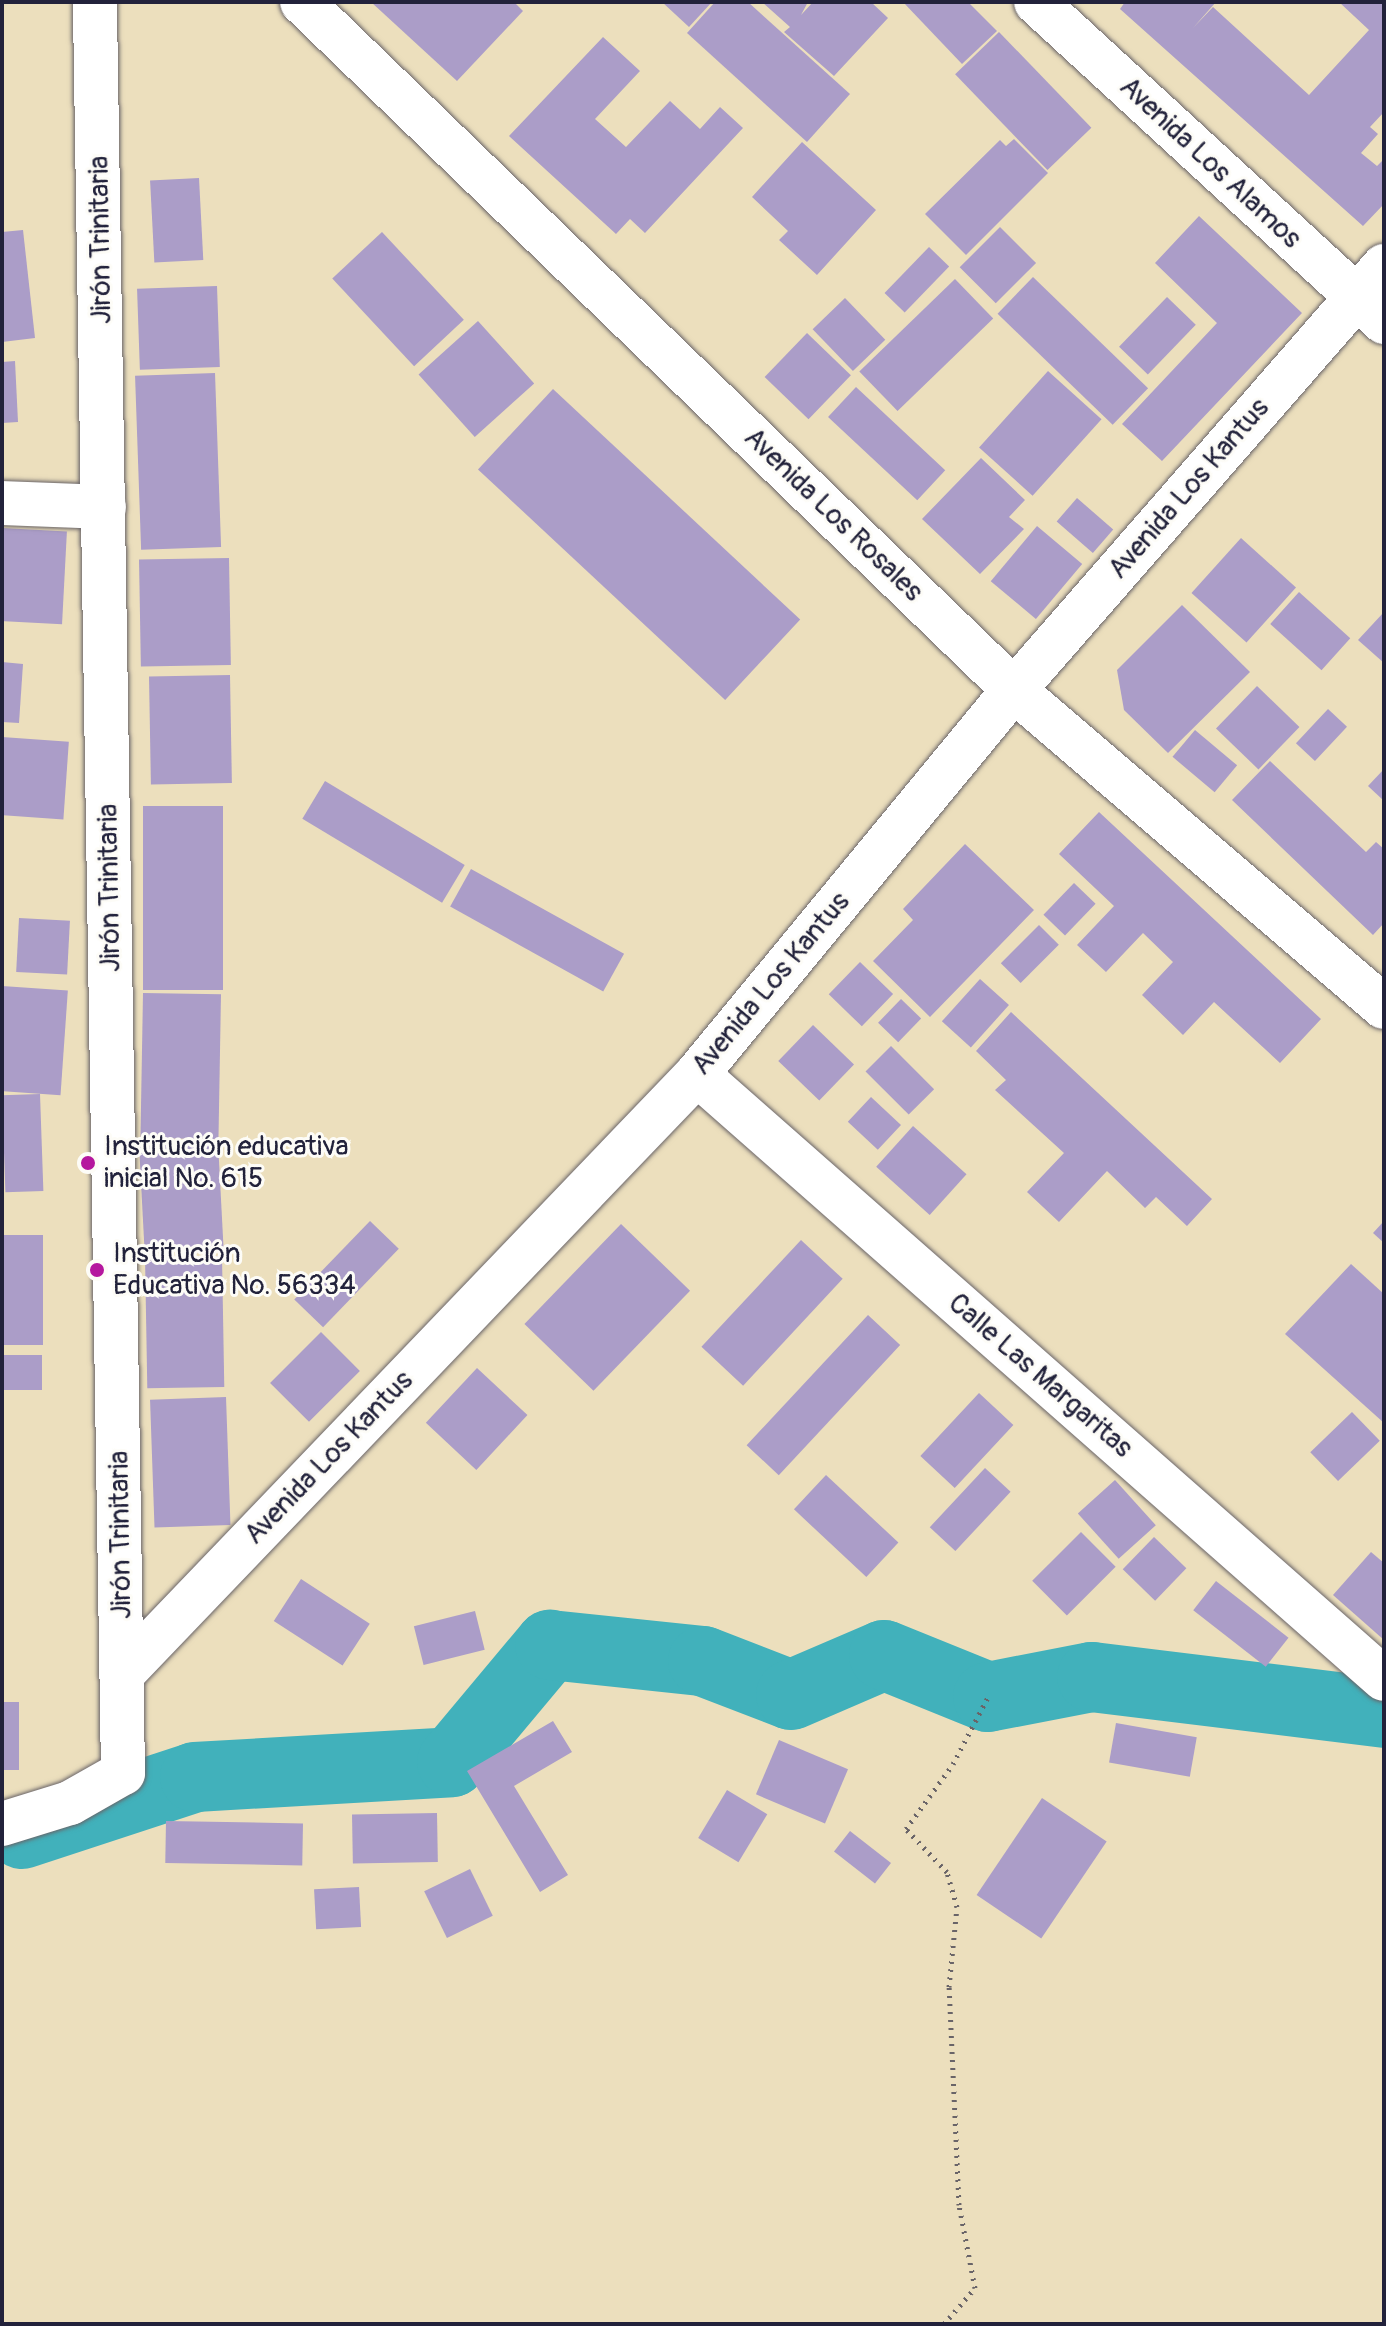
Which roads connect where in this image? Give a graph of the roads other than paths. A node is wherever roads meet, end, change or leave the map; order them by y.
1 (95, 2) edge
2 (302, 2) edge
3 (1036, 2) edge
4 (1384, 266) edge
5 (1370, 310) edge
6 (2, 503) edge
7 (104, 507) junction
8 (1014, 690) junction
9 (1384, 1007) edge
10 (697, 1074) junction
11 (124, 1672) junction
12 (1384, 1679) edge
13 (2, 1824) edge

1 - 7 street, Jirón Trinitaria
2 - 8 street, Avenida Los Rosales
3 - 5 street, Avenida Los Alamos
4 - 5 street, Avenida Los Kantus
5 - 8 street, Avenida Los Kantus
6 - 7 street
7 - 11 street, Jirón Trinitaria
8 - 9 street, Avenida Los Rosales
8 - 10 street, Avenida Los Kantus
10 - 11 street, Avenida Los Kantus
10 - 12 street, Calle Las Margaritas
11 - 13 street, Jirón Trinitaria

